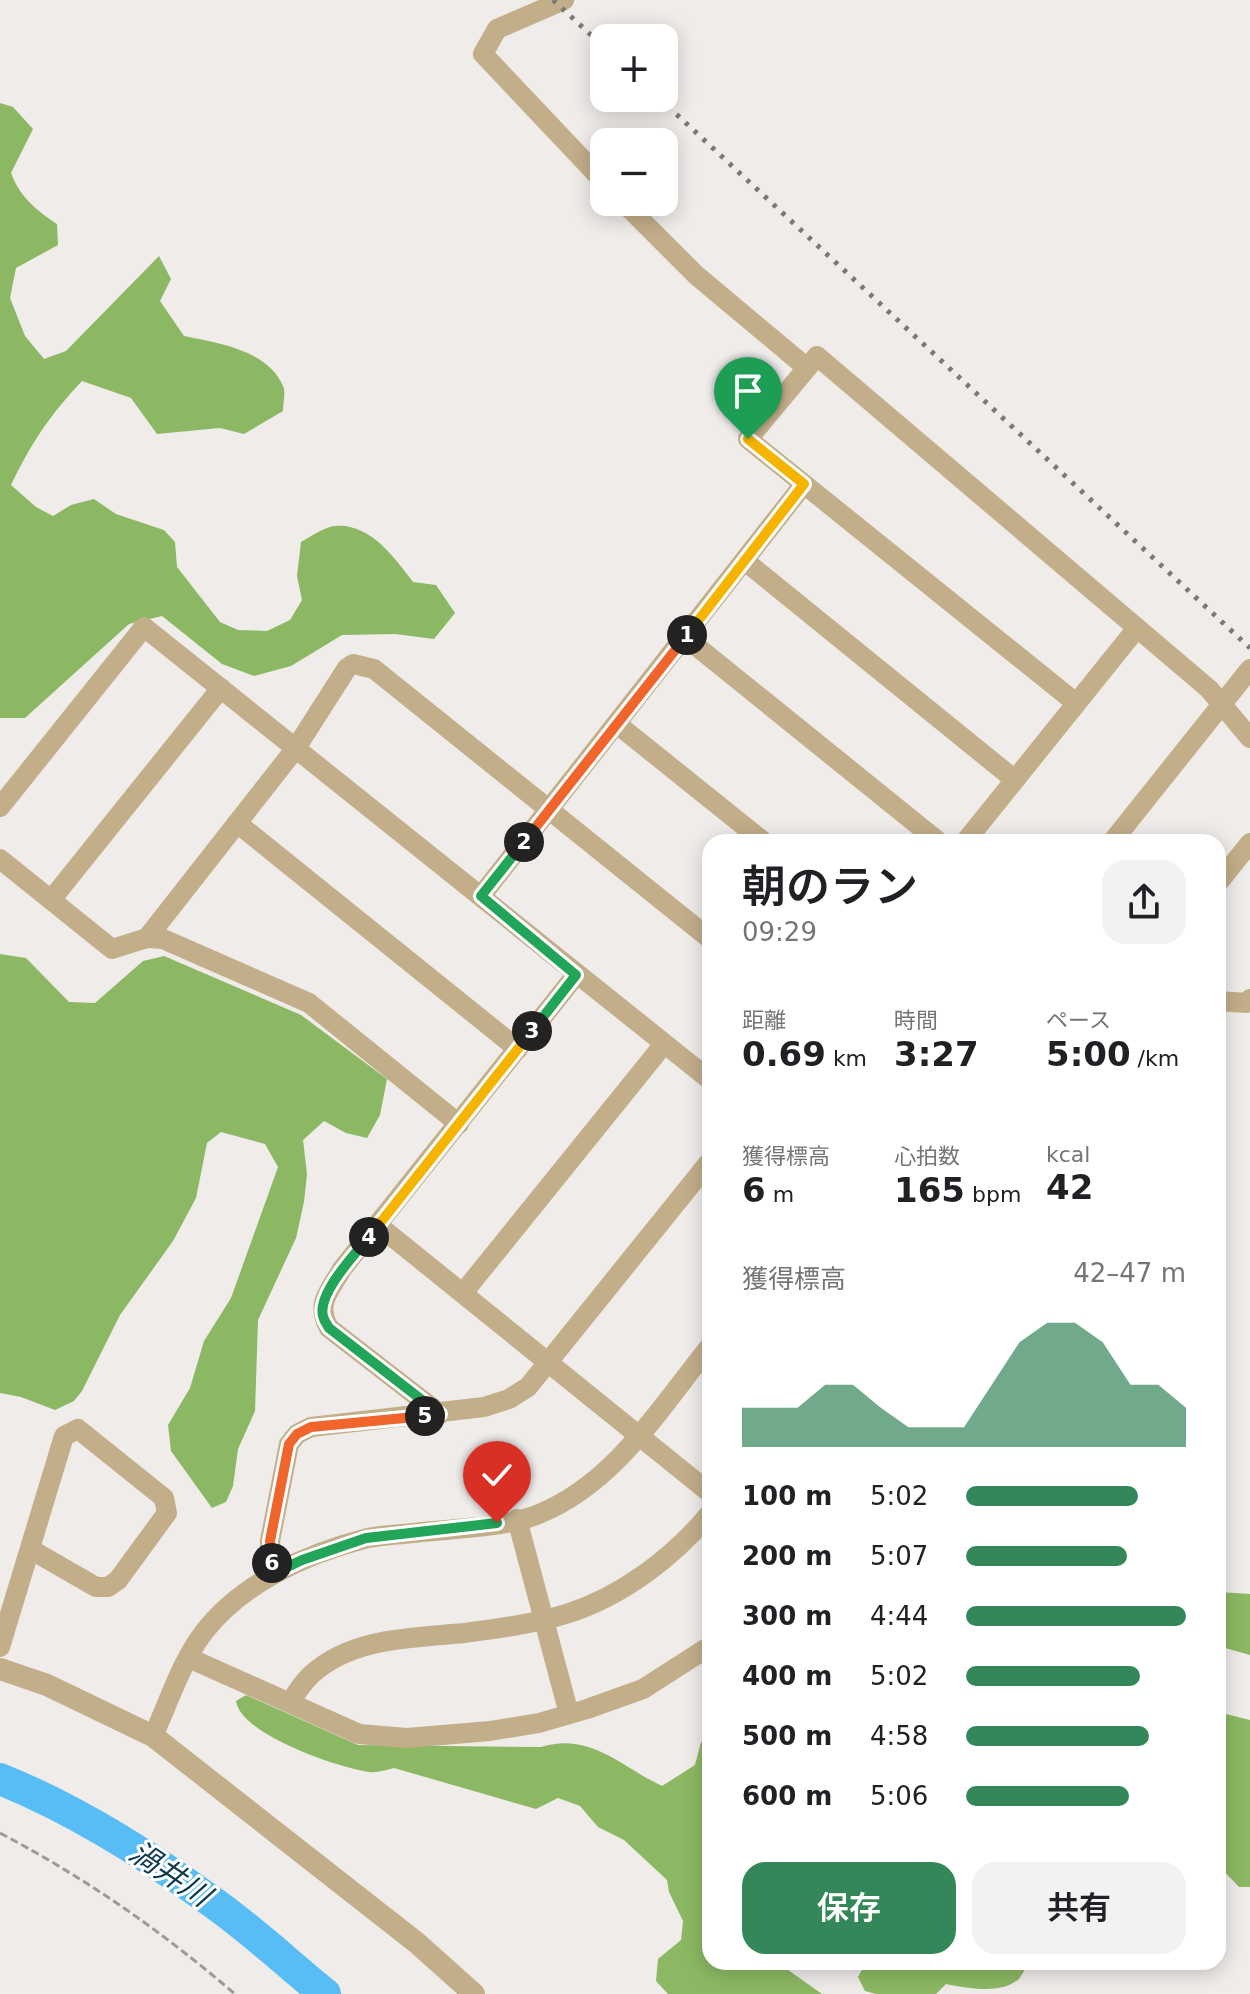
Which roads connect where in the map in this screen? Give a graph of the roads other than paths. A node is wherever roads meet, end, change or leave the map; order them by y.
1 (564, 0) edge
2 (590, 167) edge
3 (637, 216) edge
4 (807, 368) junction
5 (804, 484) junction
6 (745, 561) junction
7 (1137, 628) junction
8 (685, 637) junction
9 (1250, 669) edge
10 (221, 688) junction
11 (1076, 703) junction
12 (1222, 703) junction
13 (617, 724) junction
14 (1250, 738) edge
15 (296, 748) junction
16 (1015, 780) junction
17 (0, 807) edge
18 (550, 809) junction
19 (237, 823) junction
20 (754, 834) edge
21 (929, 834) edge
22 (971, 834) edge
23 (1118, 834) edge
24 (1250, 843) edge
25 (0, 859) edge
26 (1226, 873) edge
27 (481, 896) junction
28 (51, 900) junction
29 (702, 932) edge
30 (147, 938) junction
31 (576, 975) junction
32 (1250, 999) edge
33 (1226, 1002) edge
34 (664, 1044) junction
35 (518, 1049) junction
36 (702, 1074) edge
37 (459, 1124) junction
38 (702, 1171) edge
39 (379, 1226) junction
40 (463, 1293) junction
41 (702, 1356) edge
42 (549, 1362) junction
43 (440, 1414) junction
44 (638, 1436) junction
45 (702, 1487) edge
46 (517, 1519) junction
47 (702, 1523) edge
48 (30, 1549) junction
49 (273, 1574) junction
50 (543, 1619) junction
51 (0, 1647) edge
52 (702, 1651) edge
53 (189, 1658) junction
54 (0, 1669) edge
55 (290, 1703) junction
56 (569, 1714) junction
57 (153, 1736) junction
58 (474, 1994) edge

1 - 2 street
3 - 4 street
4 - 5 street
4 - 7 street
5 - 6 street
5 - 11 street
6 - 8 street
6 - 16 street
7 - 11 street
7 - 12 street
8 - 13 street
8 - 21 street
9 - 12 street
10 - 15 street
10 - 17 street
10 - 28 street
11 - 16 street
12 - 14 street
12 - 23 street
13 - 18 street
13 - 20 street
15 - 18 street
15 - 19 street
15 - 27 street
16 - 22 street
18 - 27 street
18 - 29 street
19 - 30 street
19 - 35 street
24 - 26 street
25 - 28 street
27 - 31 street
28 - 30 street
30 - 37 street
31 - 34 street
31 - 35 street
32 - 33 street
34 - 36 street
34 - 40 street
35 - 37 street
37 - 39 street
38 - 42 street
39 - 40 street
39 - 43 street
40 - 42 street
41 - 44 street
42 - 43 street
42 - 44 street
43 - 49 street
44 - 45 street
44 - 46 street
46 - 49 street
46 - 50 street
47 - 50 street
48 - 48 street
48 - 51 street
49 - 53 street
50 - 55 street
50 - 56 street
52 - 56 street
53 - 55 street
53 - 57 street
54 - 57 street
55 - 56 street
57 - 58 street

